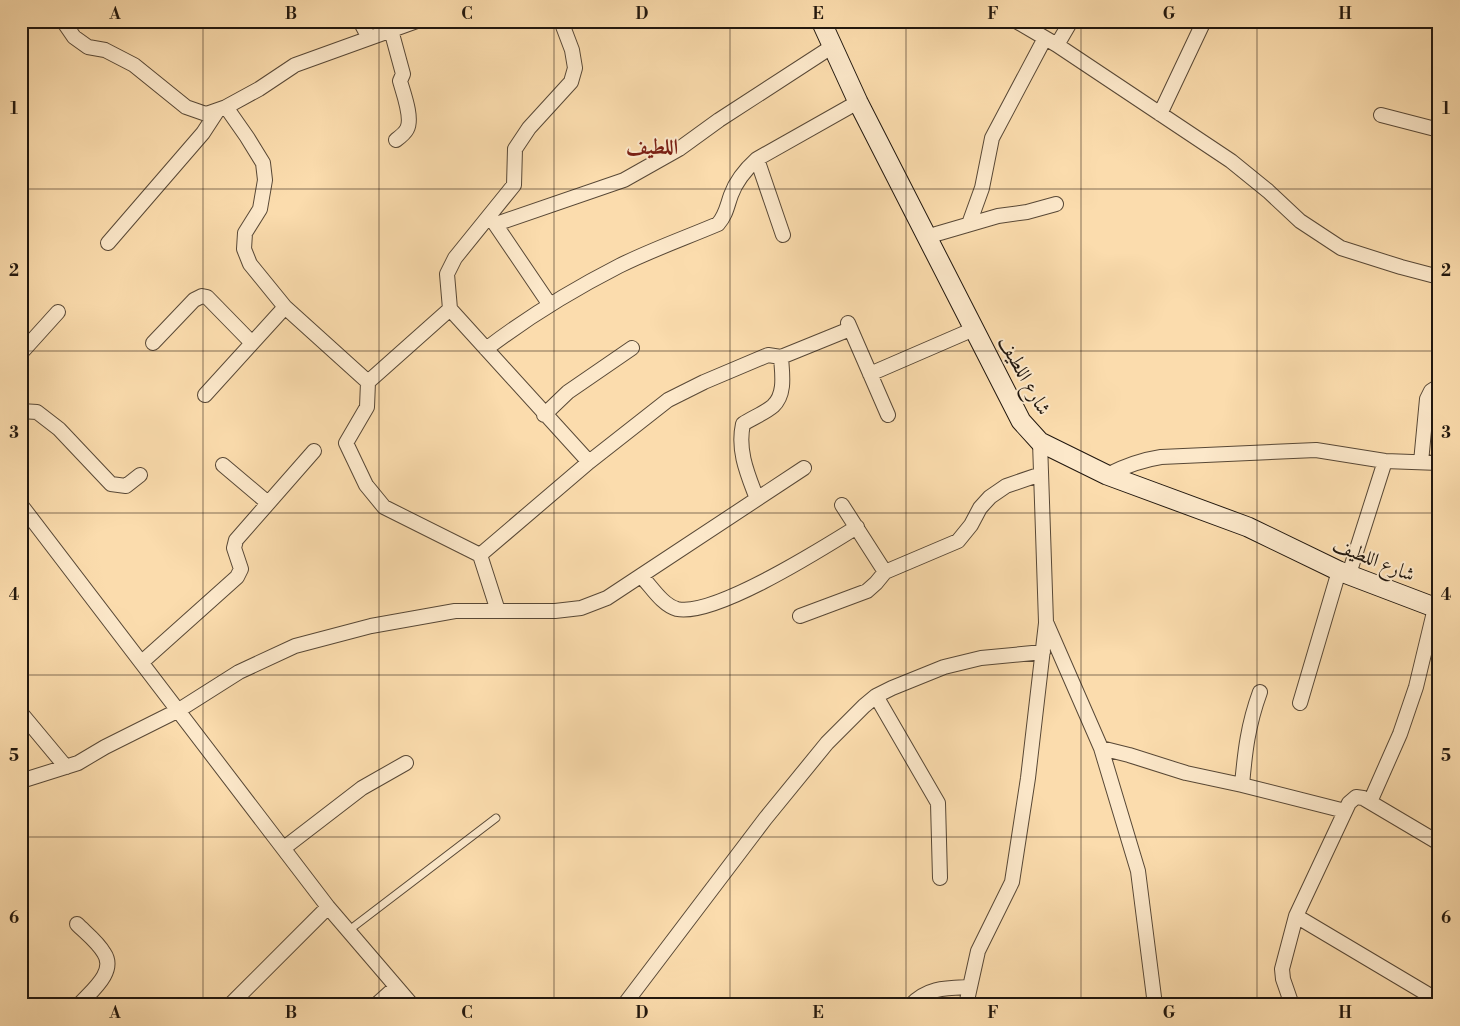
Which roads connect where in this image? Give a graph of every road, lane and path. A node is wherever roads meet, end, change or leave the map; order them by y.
1 (63, 21) edge
2 (360, 21) edge
3 (417, 21) edge
4 (561, 21) edge
5 (1016, 21) edge
6 (1071, 21) edge
7 (1204, 21) edge
8 (826, 23) edge
9 (391, 30) junction
10 (369, 38) junction
11 (1051, 42) junction
12 (833, 46) junction
13 (858, 102) junction
14 (222, 108) junction
15 (1160, 114) junction
16 (1381, 115) dead end
17 (1439, 130) edge
18 (396, 140) dead end
19 (757, 160) junction
20 (1056, 204) dead end
21 (493, 220) junction
22 (969, 224) junction
23 (783, 235) dead end
24 (926, 237) junction
25 (108, 243) dead end
26 (1439, 277) edge
27 (550, 304) junction
28 (284, 306) junction
29 (450, 309) junction
30 (58, 312) dead end
31 (974, 329) junction
32 (153, 343) dead end
33 (252, 343) junction
34 (632, 348) dead end
35 (486, 349) junction
36 (21, 353) edge
37 (780, 357) junction
38 (870, 374) junction
39 (368, 382) junction
40 (1439, 386) edge
41 (206, 395) dead end
42 (21, 411) edge
43 (544, 415) junction
44 (888, 415) dead end
45 (1040, 442) junction
46 (314, 451) dead end
47 (1385, 461) junction
48 (589, 462) junction
49 (1421, 462) junction
50 (1439, 463) edge
51 (223, 465) dead end
52 (804, 468) dead end
53 (1041, 474) junction
54 (140, 475) dead end
55 (1107, 475) junction
56 (757, 499) junction
57 (268, 503) junction
58 (842, 505) dead end
59 (21, 506) edge
60 (857, 527) junction
61 (480, 556) junction
62 (885, 572) junction
63 (1344, 572) junction
64 (641, 576) junction
65 (1437, 609) edge
66 (498, 611) junction
67 (800, 616) dead end
68 (1046, 622) junction
69 (1043, 652) junction
70 (142, 662) junction
71 (1260, 692) dead end
72 (876, 696) junction
73 (1300, 703) dead end
74 (179, 710) junction
75 (21, 713) edge
76 (1101, 748) junction
77 (406, 763) dead end
78 (66, 767) junction
79 (21, 781) edge
80 (1242, 785) junction
81 (1370, 802) junction
82 (1345, 811) junction
83 (496, 818) dead end
84 (1439, 843) edge
85 (284, 848) junction
86 (940, 878) dead end
87 (328, 907) junction
88 (1296, 916) junction
89 (77, 924) dead end
90 (348, 931) junction
91 (396, 987) junction
92 (970, 987) junction
93 (1439, 1001) edge
94 (966, 1004) edge
95 (1155, 1004) edge
96 (79, 1005) edge
97 (230, 1005) edge
98 (376, 1005) edge
99 (412, 1005) edge
100 (624, 1005) edge
101 (911, 1005) edge
102 (1169, 1005) edge
103 (1292, 1005) edge

1 - 14 street
2 - 10 street
3 - 9 street
4 - 21 street
5 - 11 street
6 - 11 street
7 - 15 street
8 - 12 street, شارع اللطيف
9 - 10 street
9 - 18 street
10 - 14 street
11 - 15 street
11 - 22 street
12 - 13 street, شارع اللطيف
12 - 21 street
13 - 19 street
13 - 24 street, شارع اللطيف
14 - 25 street
14 - 28 street
15 - 26 street
16 - 17 street
19 - 23 street
19 - 27 street
20 - 22 street
21 - 27 street
21 - 29 street
22 - 24 street
24 - 31 street, شارع اللطيف
27 - 35 street
28 - 33 street
28 - 39 street
29 - 35 street
29 - 39 street
30 - 36 street
31 - 38 street
31 - 45 street, شارع اللطيف
32 - 33 street
33 - 41 street
34 - 43 street
35 - 43 street
37 - 38 street
37 - 48 street
37 - 56 street
38 - 44 street
39 - 61 street
40 - 49 street
42 - 54 street
43 - 48 street
45 - 53 street
45 - 55 street, شارع اللطيف
46 - 57 street
47 - 49 street
47 - 55 street
47 - 63 street
48 - 61 street
49 - 50 street
51 - 57 street
52 - 56 street
53 - 62 street
53 - 68 street
55 - 63 street, شارع اللطيف
56 - 64 street
57 - 70 street
58 - 60 street
59 - 70 street
60 - 62 street
60 - 64 street
61 - 66 street
62 - 67 street
63 - 65 street, شارع اللطيف
63 - 73 street
64 - 66 street
65 - 81 street
66 - 74 street
68 - 69 street
68 - 76 street
69 - 72 street
69 - 92 street
70 - 74 street
71 - 80 street
72 - 86 street
72 - 100 street
74 - 78 street
74 - 85 street
75 - 78 street
76 - 80 street
76 - 95 street
77 - 85 street
78 - 79 street
80 - 82 street
81 - 82 street
81 - 84 street
82 - 88 street
83 - 90 lane
85 - 87 street
87 - 90 street
87 - 97 street
88 - 93 street
88 - 103 street
89 - 96 street
90 - 91 street
91 - 98 street
91 - 99 street
92 - 94 street
92 - 101 street
95 - 102 street

